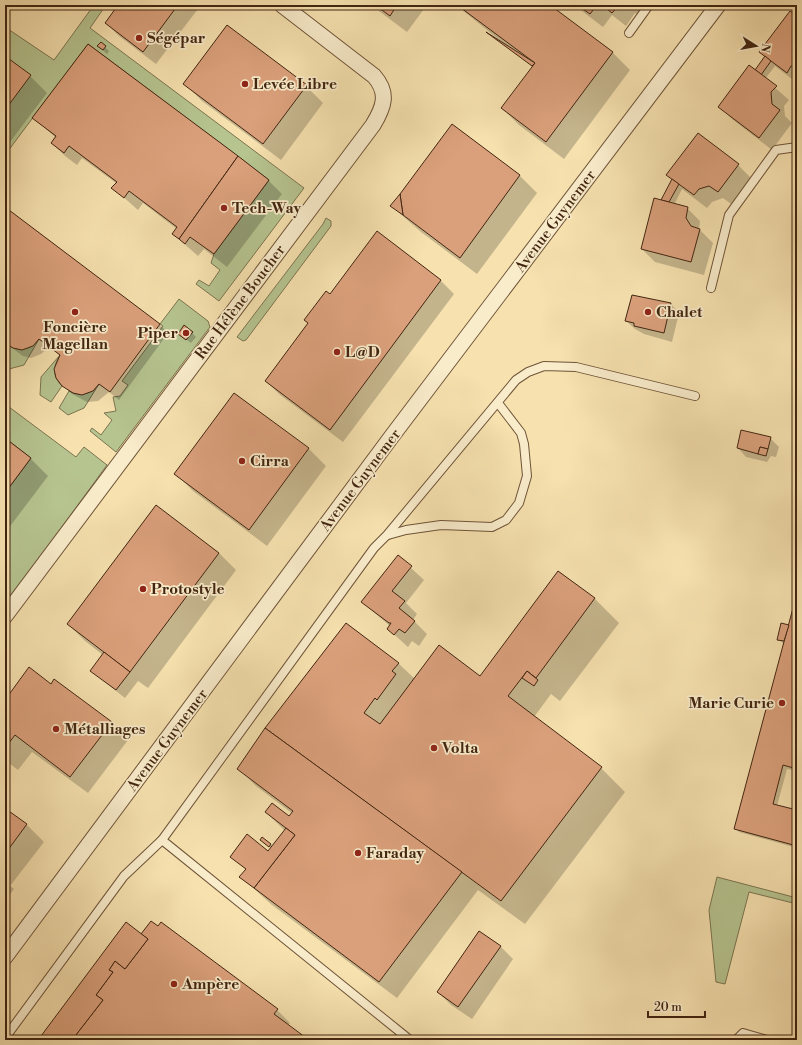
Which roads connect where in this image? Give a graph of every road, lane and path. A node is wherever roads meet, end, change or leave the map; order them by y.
1 (282, 5) edge
2 (649, 5) edge
3 (718, 5) edge
4 (629, 33) dead end
5 (797, 147) edge
6 (711, 288) dead end
7 (695, 396) dead end
8 (498, 403) junction
9 (387, 535) junction
10 (5, 616) edge
11 (162, 840) junction
12 (5, 957) edge
13 (5, 1038) edge
14 (410, 1040) edge
15 (736, 1040) edge
16 (767, 1040) edge

1 - 10 street, Rue Hélène Boucher
2 - 4 lane
3 - 12 street, Avenue Guynemer
5 - 6 lane
7 - 8 lane
8 - 9 lane
8 - 9 lane
9 - 11 lane
11 - 13 lane
11 - 14 lane
15 - 16 lane

